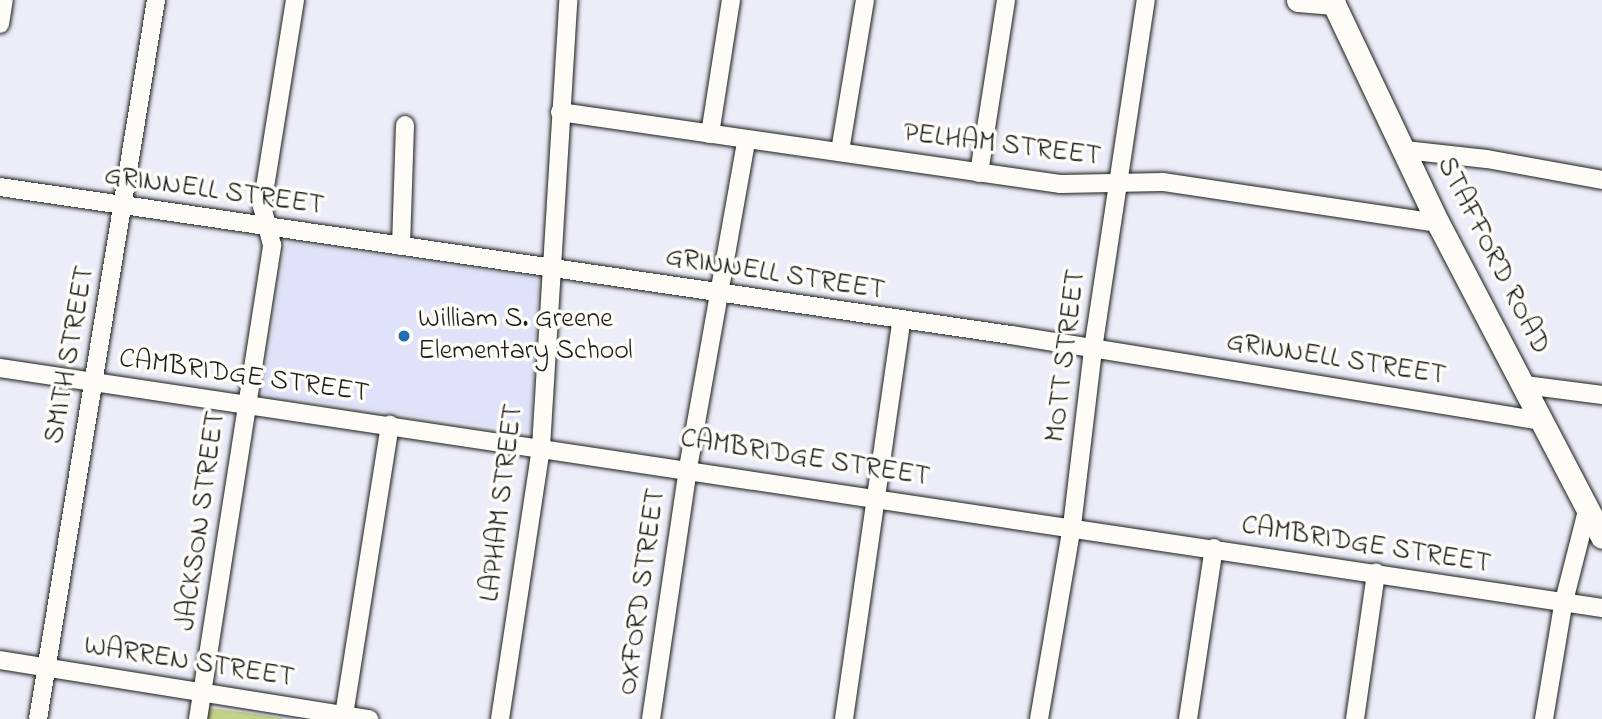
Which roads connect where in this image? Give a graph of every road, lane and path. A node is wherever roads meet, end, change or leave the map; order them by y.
1 (4, 0) edge
2 (156, 0) edge
3 (295, 0) edge
4 (568, 0) edge
5 (731, 0) edge
6 (864, 0) edge
7 (1006, 0) edge
8 (1146, 0) edge
9 (1298, 0) edge
10 (1333, 2) edge
11 (0, 24) edge
12 (560, 112) junction
13 (405, 125) dead end
14 (709, 134) junction
15 (746, 141) junction
16 (1405, 150) junction
17 (840, 151) junction
18 (979, 173) junction
19 (1602, 180) edge
20 (1116, 186) junction
21 (0, 187) edge
22 (121, 207) junction
23 (1437, 223) junction
24 (267, 225) junction
25 (401, 246) junction
26 (550, 267) junction
27 (719, 292) junction
28 (901, 321) junction
29 (1093, 349) junction
30 (0, 368) edge
31 (92, 382) junction
32 (1525, 385) junction
33 (1602, 395) edge
34 (245, 402) junction
35 (1542, 421) junction
36 (390, 425) junction
37 (541, 447) junction
38 (688, 468) junction
39 (877, 497) junction
40 (1587, 510) junction
41 (1072, 526) junction
42 (1602, 537) edge
43 (1214, 548) junction
44 (1376, 573) junction
45 (1563, 605) junction
46 (1602, 608) edge
47 (0, 660) edge
48 (46, 667) junction
49 (203, 693) junction
50 (344, 715) junction
51 (38, 719) edge
52 (198, 719) edge
53 (369, 719) edge
54 (500, 719) edge
55 (651, 719) edge
56 (844, 719) edge
57 (1040, 719) edge
58 (1188, 719) edge
59 (1355, 719) edge
60 (1544, 719) edge

1 - 11 street
2 - 22 street, SMITH STREET
3 - 24 street, JACKSON STREET
4 - 12 street, LAPHAM STREET
5 - 14 street
6 - 17 street
7 - 18 street
8 - 20 street, MOTT STREET
9 - 10 main road
10 - 16 main road, STAFFORD ROAD
12 - 14 street, PELHAM STREET
12 - 26 street, LAPHAM STREET
13 - 25 street
14 - 15 street, PELHAM STREET
15 - 17 street, PELHAM STREET
15 - 27 street, OXFORD STREET
16 - 19 street
16 - 23 main road, STAFFORD ROAD
17 - 18 street, PELHAM STREET
18 - 20 street, PELHAM STREET
20 - 23 street, PELHAM STREET
20 - 29 street, MOTT STREET
21 - 22 street, GRINNELL STREET
22 - 24 street, GRINNELL STREET
22 - 31 street, SMITH STREET
23 - 32 main road, STAFFORD ROAD
24 - 25 street, GRINNELL STREET
24 - 34 street, JACKSON STREET
25 - 26 street, GRINNELL STREET
26 - 27 street, GRINNELL STREET
26 - 37 street, LAPHAM STREET
27 - 28 street, GRINNELL STREET
27 - 38 street, OXFORD STREET
28 - 29 street, GRINNELL STREET
28 - 39 street
29 - 35 street, GRINNELL STREET
29 - 41 street, MOTT STREET
30 - 31 street, CAMBRIDGE STREET
31 - 34 street, CAMBRIDGE STREET
31 - 48 street, SMITH STREET
32 - 33 street
32 - 35 main road, STAFFORD ROAD
34 - 36 street, CAMBRIDGE STREET
34 - 49 street, JACKSON STREET
35 - 40 main road, STAFFORD ROAD
36 - 37 street, CAMBRIDGE STREET
36 - 50 street
37 - 38 street, CAMBRIDGE STREET
37 - 54 street, LAPHAM STREET
38 - 39 street, CAMBRIDGE STREET
38 - 55 street, OXFORD STREET
39 - 41 street, CAMBRIDGE STREET
39 - 56 street
40 - 42 main road, STAFFORD ROAD
40 - 45 street
41 - 43 street, CAMBRIDGE STREET
41 - 57 street, MOTT STREET
43 - 44 street, CAMBRIDGE STREET
43 - 58 street
44 - 45 street, CAMBRIDGE STREET
44 - 59 street
45 - 46 street, CAMBRIDGE STREET
45 - 60 street
47 - 48 street, WARREN STREET
48 - 49 street, WARREN STREET
48 - 51 street, SMITH STREET
49 - 50 street, WARREN STREET
49 - 52 street, JACKSON STREET
50 - 53 street, WARREN STREET

